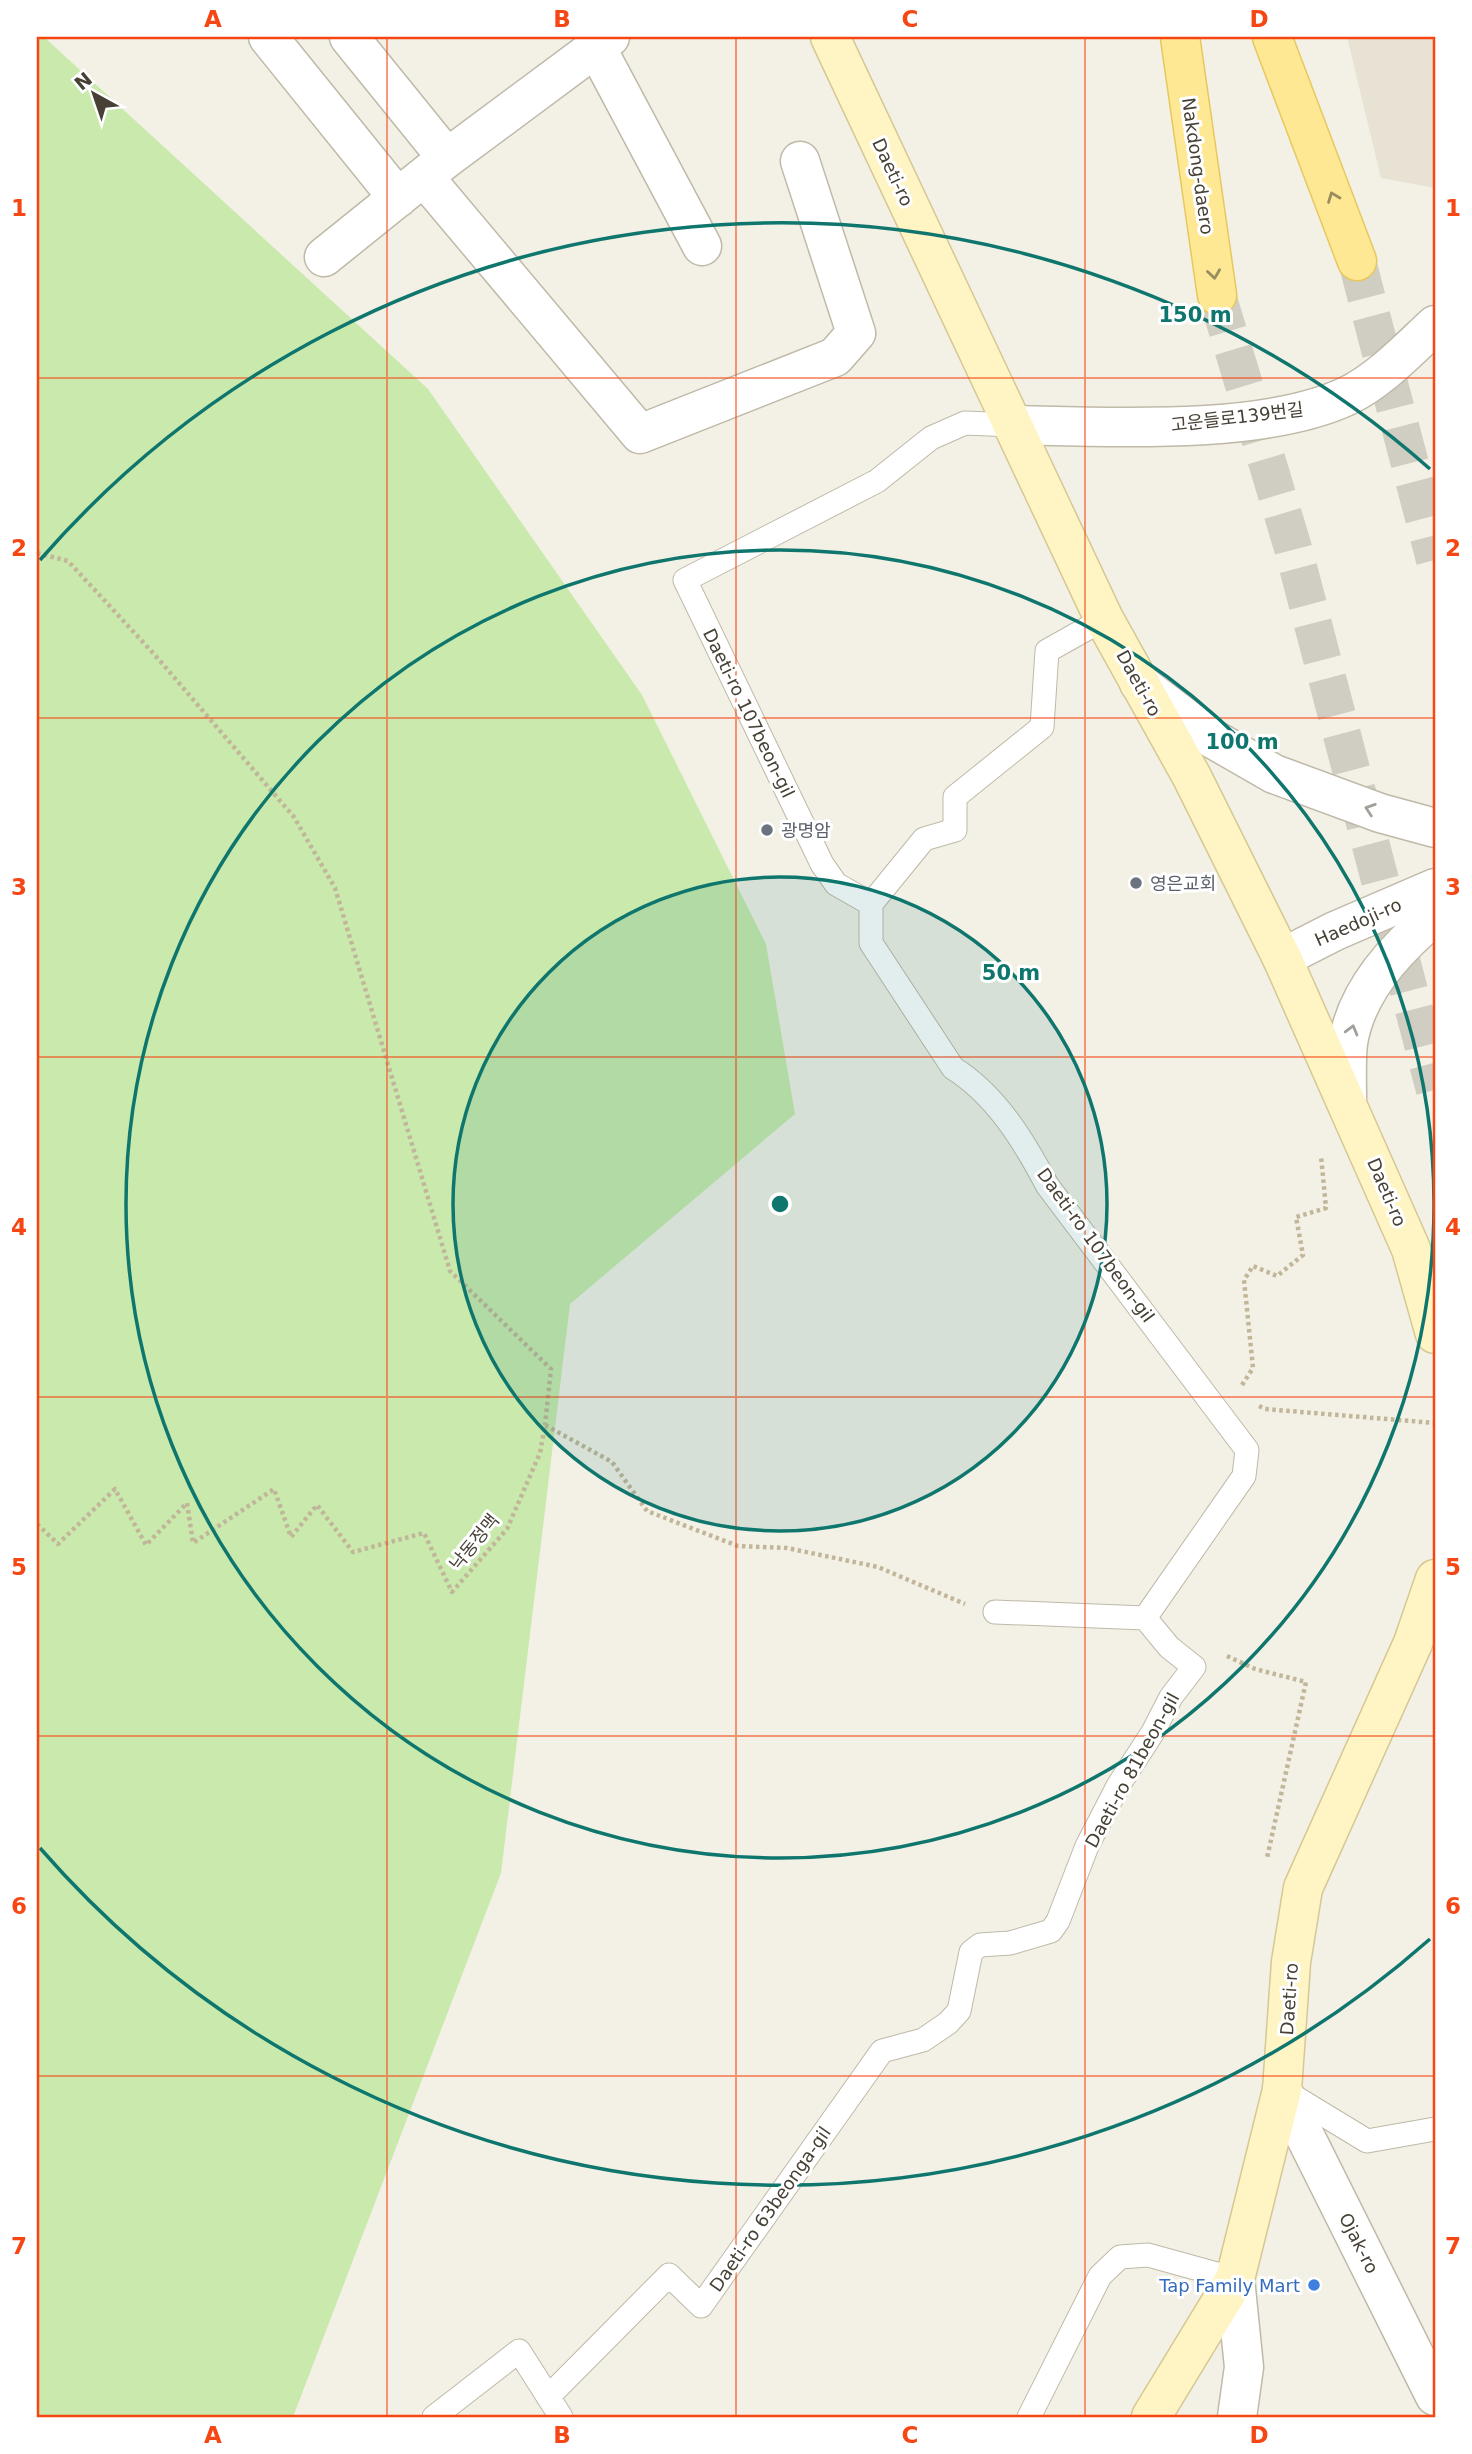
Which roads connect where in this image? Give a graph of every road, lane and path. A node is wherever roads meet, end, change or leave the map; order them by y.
1 (268, 37) edge
2 (349, 37) edge
3 (830, 37) edge
4 (1180, 37) edge
5 (1272, 37) edge
6 (603, 42) edge
7 (800, 161) dead end
8 (423, 178) junction
9 (702, 246) dead end
10 (324, 257) dead end
11 (1357, 261) tunnel mouth
12 (1216, 295) tunnel mouth
13 (1435, 326) edge
14 (1012, 425) junction
15 (37, 553) edge
16 (1104, 619) junction
17 (1139, 682) junction
18 (1435, 828) edge
19 (1435, 888) edge
20 (871, 904) junction
21 (1435, 916) edge
22 (1282, 958) junction
23 (1352, 1111) junction
24 (1435, 1334) edge
25 (1253, 1368) dead end
26 (1265, 1409) dead end
27 (1435, 1423) edge
28 (545, 1425) junction
29 (37, 1524) edge
30 (1435, 1579) edge
31 (953, 1601) dead end
32 (995, 1612) dead end
33 (1145, 1618) junction
34 (1194, 1667) junction
35 (1303, 1888) junction
36 (882, 2051) joint
37 (1282, 2090) junction
38 (1435, 2129) edge
39 (1235, 2279) junction
40 (1430, 2372) edge
41 (548, 2397) junction
42 (434, 2417) edge
43 (561, 2417) edge
44 (1029, 2417) edge
45 (1150, 2417) edge
46 (1237, 2417) edge

1 - 8 street
2 - 8 street
3 - 14 main road, Daeti-ro
4 -> 12 main road, Nakdong-daero
11 -> 5 main road
6 - 8 street
6 - 9 street
7 - 8 street
8 - 10 street
13 - 14 street, 고운들로139번길
14 - 16 main road, Daeti-ro
14 - 20 lane, Daeti-ro 107beon-gil
15 - 28 path
16 - 17 main road, Daeti-ro
16 - 20 lane
18 -> 17 street
17 - 22 main road, Daeti-ro
19 - 22 street, Haedoji-ro
20 - 33 lane, Daeti-ro 107beon-gil
23 -> 21 street
22 - 23 main road, Daeti-ro
23 - 24 main road, Daeti-ro
23 - 25 path
26 - 27 path
28 - 29 path, 낙동정맥
28 - 31 path
30 - 35 main road, Daeti-ro
32 - 33 lane
33 - 34 lane
34 - 35 path
34 - 36 lane, Daeti-ro 81beon-gil
35 - 37 main road, Daeti-ro
36 - 41 lane, Daeti-ro 63beonga-gil
37 - 38 lane
37 - 39 main road, Daeti-ro
37 - 40 street, Ojak-ro
39 - 44 lane
39 - 45 main road, Daeti-ro
39 - 46 street
41 - 42 lane
41 - 43 lane

